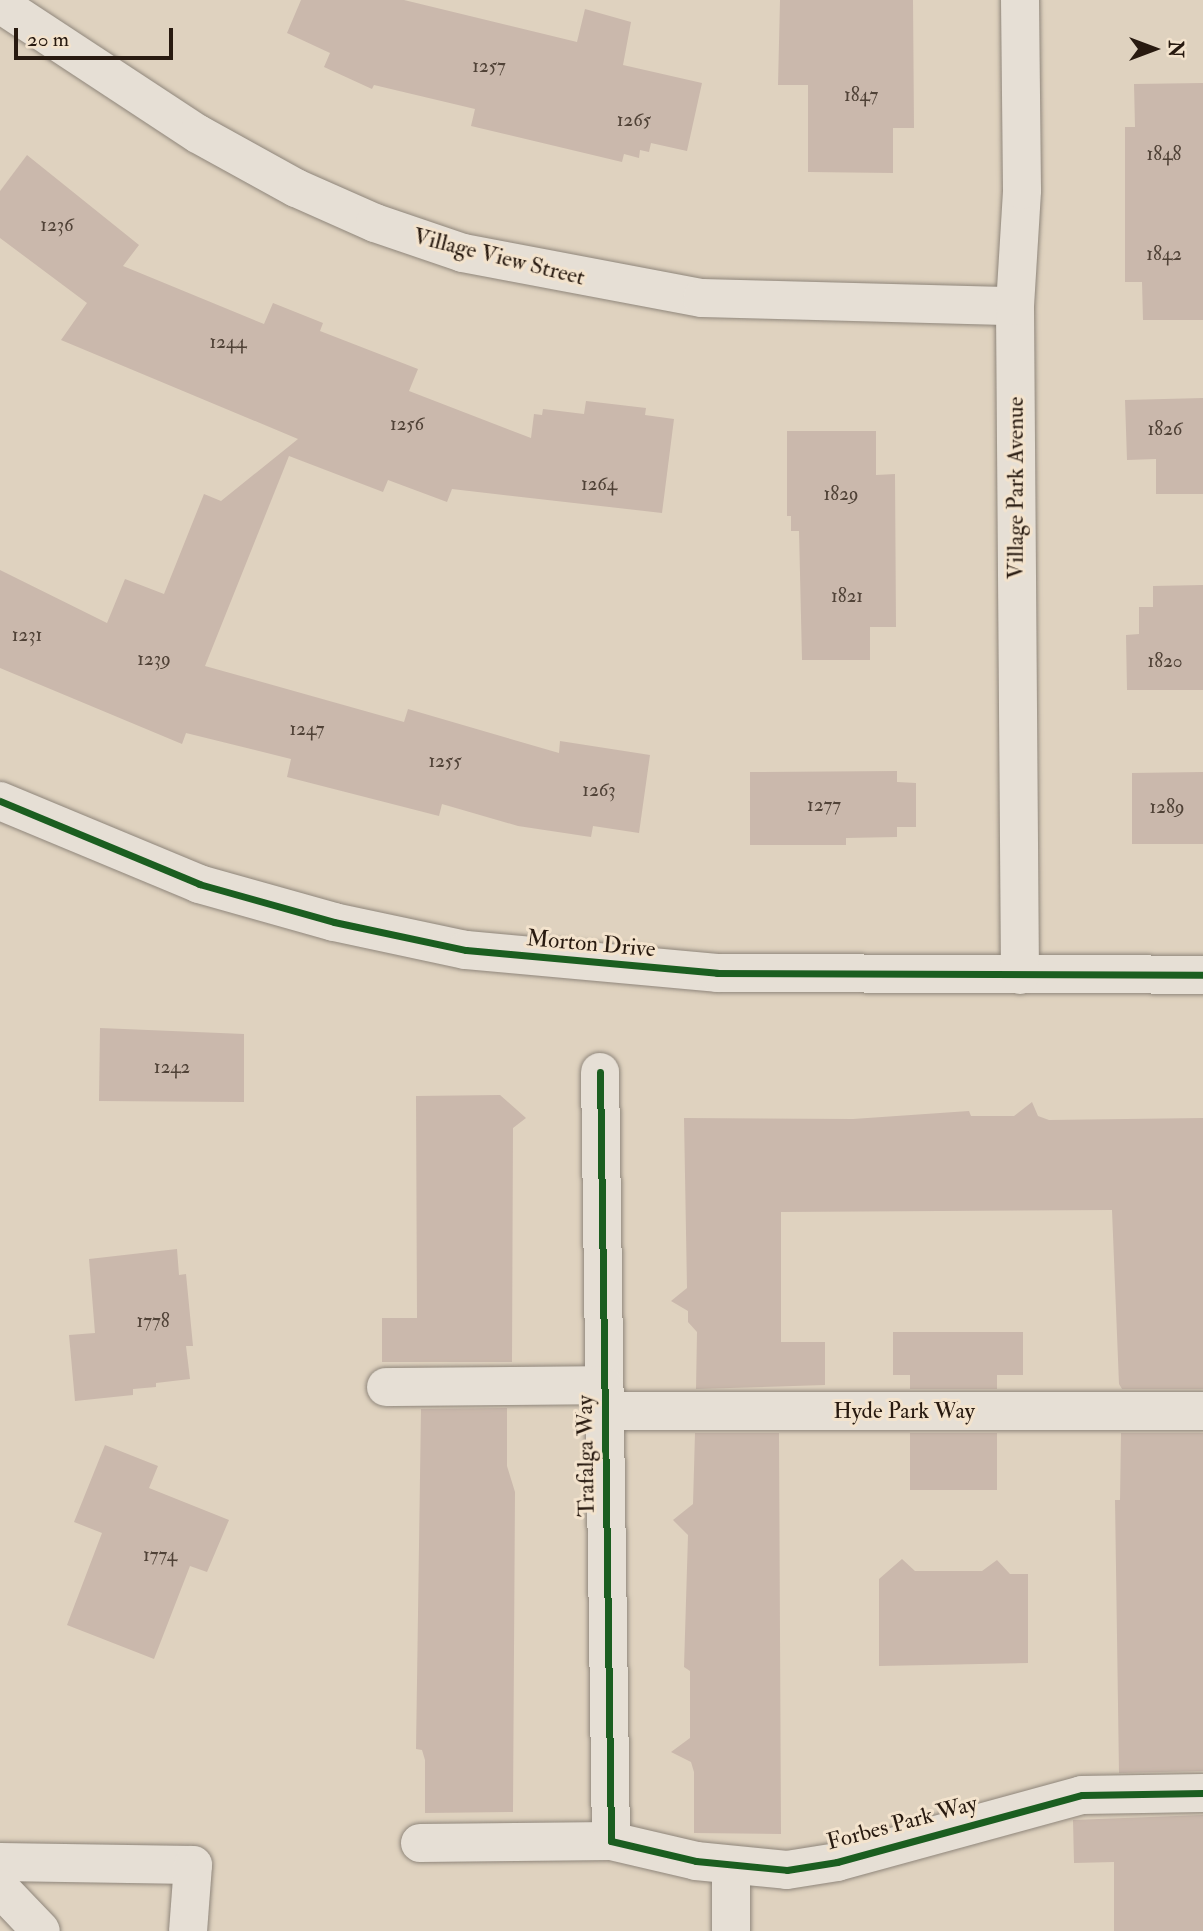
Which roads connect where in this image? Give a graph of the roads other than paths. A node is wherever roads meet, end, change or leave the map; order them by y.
1 (1020, 0) edge
2 (0, 4) edge
3 (1015, 306) junction
4 (0, 801) edge
5 (1020, 975) junction
6 (1203, 975) edge
7 (600, 1072) dead end
8 (386, 1387) dead end
9 (605, 1398) junction
10 (1203, 1411) edge
11 (1203, 1793) edge
12 (611, 1841) junction
13 (419, 1843) dead end
14 (0, 1862) edge
15 (731, 1867) junction
16 (0, 1888) edge
17 (41, 1931) edge
18 (188, 1931) edge
19 (731, 1931) edge

1 - 3 street, Village Park Avenue
2 - 3 street, Village View Street
3 - 5 street, Village Park Avenue
4 - 5 street, Morton Drive
5 - 6 street, Morton Drive
7 - 9 street, Trafalga Way
8 - 9 street, Hyde Park Way
9 - 10 street, Hyde Park Way
9 - 12 street, Trafalga Way
11 - 15 street, Forbes Park Way
12 - 13 street, Forbes Park Way
12 - 15 street, Forbes Park Way
14 - 18 street
15 - 19 street
16 - 17 street

